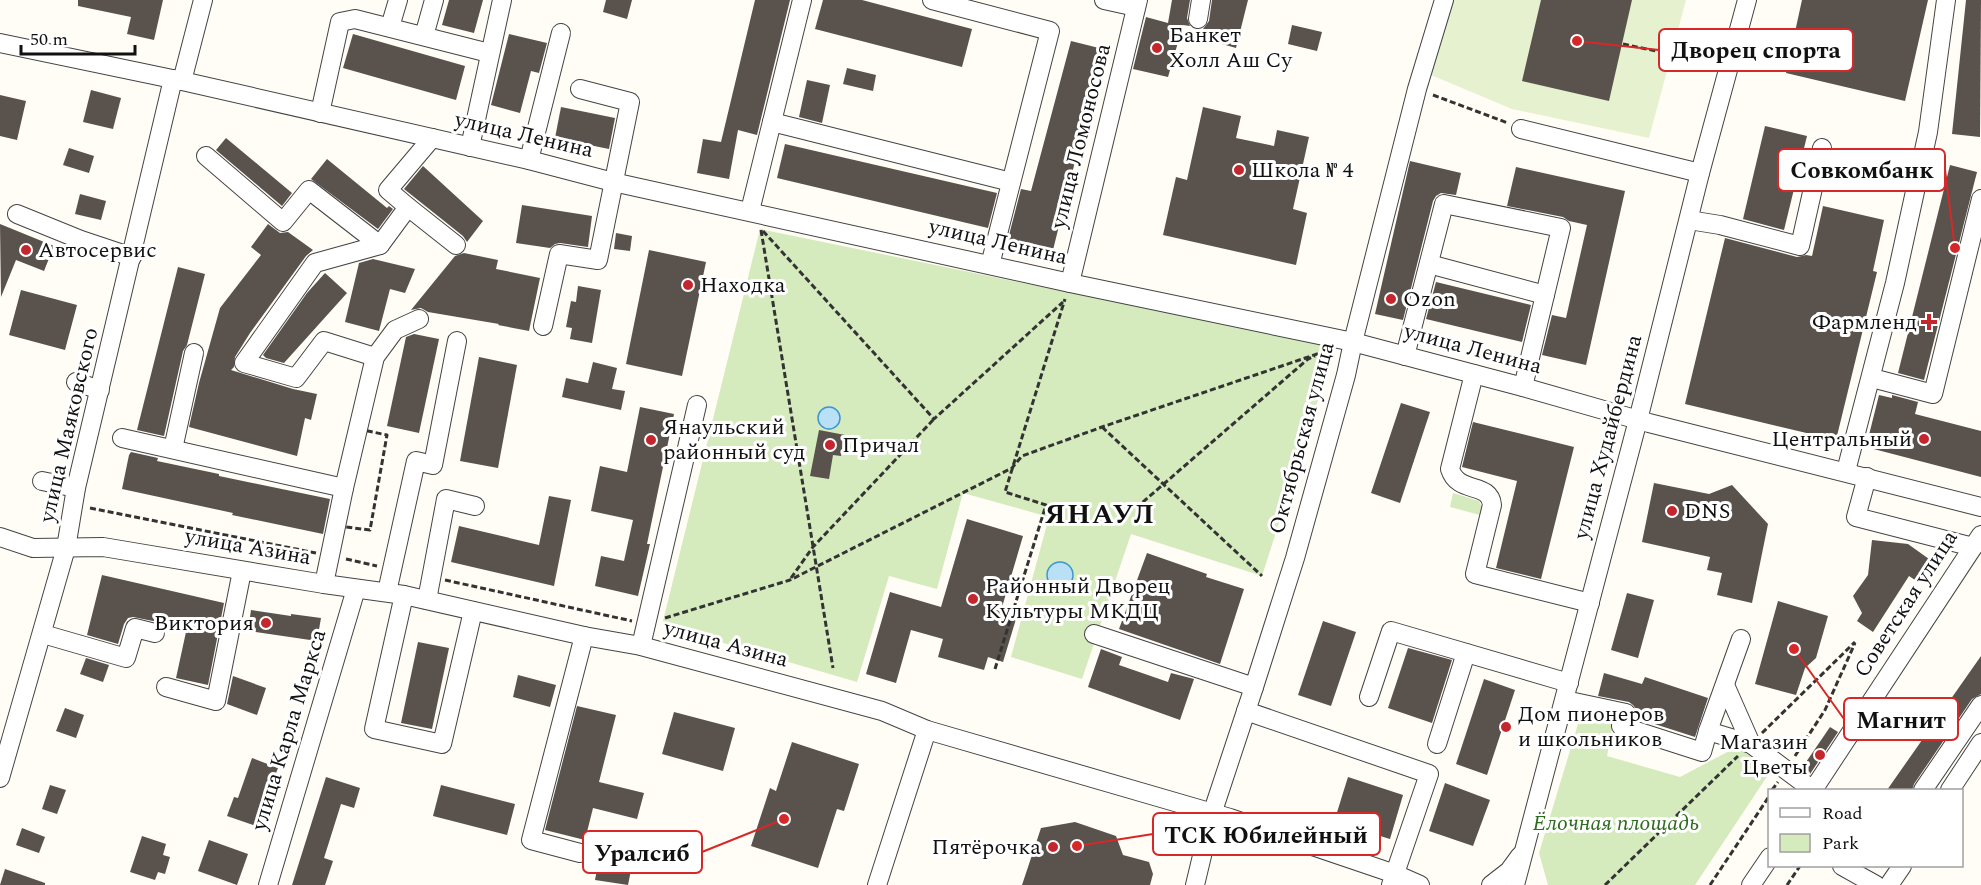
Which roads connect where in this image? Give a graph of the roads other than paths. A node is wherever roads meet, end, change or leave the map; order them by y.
1 (203, 0) edge
2 (398, 0) edge
3 (434, 0) edge
4 (502, 0) edge
5 (802, 0) edge
6 (932, 0) edge
7 (1104, 0) edge
8 (1202, 0) edge
9 (1444, 0) edge
10 (1747, 0) edge
11 (1946, 0) edge
12 (1137, 4) edge
13 (1198, 19) dead end
14 (390, 27) junction
15 (561, 33) dead end
16 (424, 36) junction
17 (0, 43) edge
18 (489, 53) junction
19 (178, 80) junction
20 (580, 89) dead end
21 (320, 113) junction
22 (772, 122) junction
23 (1521, 129) road end
24 (432, 138) junction
25 (470, 147) junction
26 (1822, 148) dead end
27 (206, 156) dead end
28 (530, 160) junction
29 (1700, 173) junction
30 (613, 182) junction
31 (1011, 182) junction
32 (1981, 199) edge
33 (408, 207) junction
34 (750, 211) junction
35 (17, 214) dead end
36 (1689, 220) junction
37 (380, 245) junction
38 (456, 245) dead end
39 (132, 257) junction
40 (1429, 264) junction
41 (990, 265) junction
42 (1070, 283) junction
43 (1545, 295) junction
44 (419, 319) dead end
45 (543, 326) dead end
46 (457, 341) dead end
47 (1353, 342) junction
48 (194, 353) dead end
49 (1405, 356) junction
50 (375, 357) junction
51 (1474, 374) junction
52 (1872, 378) junction
53 (75, 382) dead end
54 (1523, 387) junction
55 (100, 390) junction
56 (697, 405) dead end
57 (1638, 420) junction
58 (123, 438) dead end
59 (173, 449) junction
60 (1846, 471) junction
61 (1867, 477) junction
62 (42, 481) dead end
63 (344, 488) junction
64 (74, 497) junction
65 (475, 506) dead end
66 (1981, 507) edge
67 (0, 537) edge
68 (66, 548) junction
69 (1976, 550) edge
70 (242, 571) junction
71 (324, 584) junction
72 (356, 589) junction
73 (396, 594) junction
74 (427, 600) junction
75 (1590, 603) junction
76 (473, 611) junction
77 (43, 633) junction
78 (155, 633) dead end
79 (1094, 634) dead end
80 (584, 636) junction
81 (1742, 639) dead end
82 (641, 646) junction
83 (1466, 653) junction
84 (1725, 685) junction
85 (166, 687) dead end
86 (1254, 687) junction
87 (1567, 691) junction
88 (1369, 697) dead end
89 (1981, 705) edge
90 (1246, 711) junction
91 (927, 729) junction
92 (1708, 732) junction
93 (1981, 743) edge
94 (1437, 744) dead end
95 (1751, 744) junction
96 (1, 771) edge
97 (1812, 789) edge
98 (1814, 789) edge
99 (1924, 789) edge
100 (1951, 789) edge
101 (1212, 814) junction
102 (1524, 849) junction
103 (580, 853) dead end
104 (1768, 860) edge
105 (1844, 867) edge
106 (1901, 867) edge
107 (1868, 878) edge
108 (1393, 880) edge
109 (268, 885) edge
110 (877, 885) edge
111 (1195, 885) edge
112 (1420, 885) edge
113 (1491, 885) edge
114 (1515, 885) edge
115 (1529, 885) edge
116 (1751, 885) edge
117 (1889, 885) edge

1 - 19 street, улица Маяковского
2 - 14 street
3 - 16 street
4 - 18 street
5 - 22 street
6 - 31 street
7 - 12 street
8 - 13 street
9 - 47 street, Октябрьская улица
10 - 29 street, улица Худайбердина
11 - 52 street
12 - 42 street, улица Ломоносова
14 - 16 street
14 - 21 street
15 - 28 street
16 - 18 street
17 - 19 street, улица Ленина
18 - 25 street
19 - 21 street, улица Ленина
19 - 39 street, улица Маяковского
20 - 30 street
21 - 24 street, улица Ленина
22 - 31 street
22 - 34 street
23 - 29 street
24 - 25 street, улица Ленина
24 - 33 street
25 - 28 street, улица Ленина
26 - 36 street
27 - 37 street
28 - 30 street, улица Ленина
29 - 36 street, улица Худайбердина
30 - 34 street, улица Ленина
30 - 45 street
31 - 41 street
32 - 52 street
33 - 37 street
33 - 38 street
34 - 41 street, улица Ленина
35 - 39 street
36 - 57 street, улица Худайбердина
37 - 50 street
39 - 55 street, улица Маяковского
40 - 43 street
40 - 43 street
40 - 49 street
41 - 42 street, улица Ленина
42 - 47 street, улица Ленина
43 - 54 street
44 - 50 street
46 - 73 street
47 - 49 street, улица Ленина
47 - 86 street, Октябрьская улица
48 - 59 street
49 - 51 street, улица Ленина
50 - 63 street
51 - 54 street, улица Ленина
51 - 75 street
52 - 60 street
53 - 55 street
54 - 57 street, улица Ленина
55 - 64 street, улица Маяковского
56 - 82 street
57 - 60 street, улица Ленина
57 - 75 street, улица Худайбердина
58 - 59 street
59 - 63 street
60 - 61 street, улица Ленина
61 - 66 street, улица Ленина
61 - 69 street
62 - 64 street
63 - 71 street
64 - 68 street, улица Маяковского
65 - 74 street
67 - 68 street, улица Азина
68 - 70 street, улица Азина
68 - 77 street, улица Маяковского
69 - 98 street, Советская улица
70 - 71 street, улица Азина
70 - 85 street
71 - 72 street, улица Азина
72 - 73 street, улица Азина
72 - 109 street, улица Карла Маркса
73 - 74 street, улица Азина
73 - 76 street
74 - 76 street, улица Азина
75 - 87 street, улица Худайбердина
76 - 80 street, улица Азина
77 - 78 street
77 - 96 street, улица Маяковского
79 - 86 street
80 - 82 street, улица Азина
80 - 103 street
81 - 84 street
82 - 91 street, улица Азина
83 - 87 street
83 - 88 street
83 - 94 street
84 - 92 street
84 - 95 street
86 - 90 street, Октябрьская улица
87 - 92 street
87 - 102 street, улица Худайбердина
89 - 99 street
90 - 101 street, Октябрьская улица
90 - 108 street
91 - 101 street, улица Азина
91 - 110 street
92 - 95 street
93 - 100 street
95 - 97 street
101 - 108 street, улица Азина
101 - 111 street, Октябрьская улица
102 - 113 street
102 - 114 street, улица Худайбердина
102 - 115 street
104 - 116 street
105 - 107 street
106 - 117 street
108 - 112 street, улица Азина

